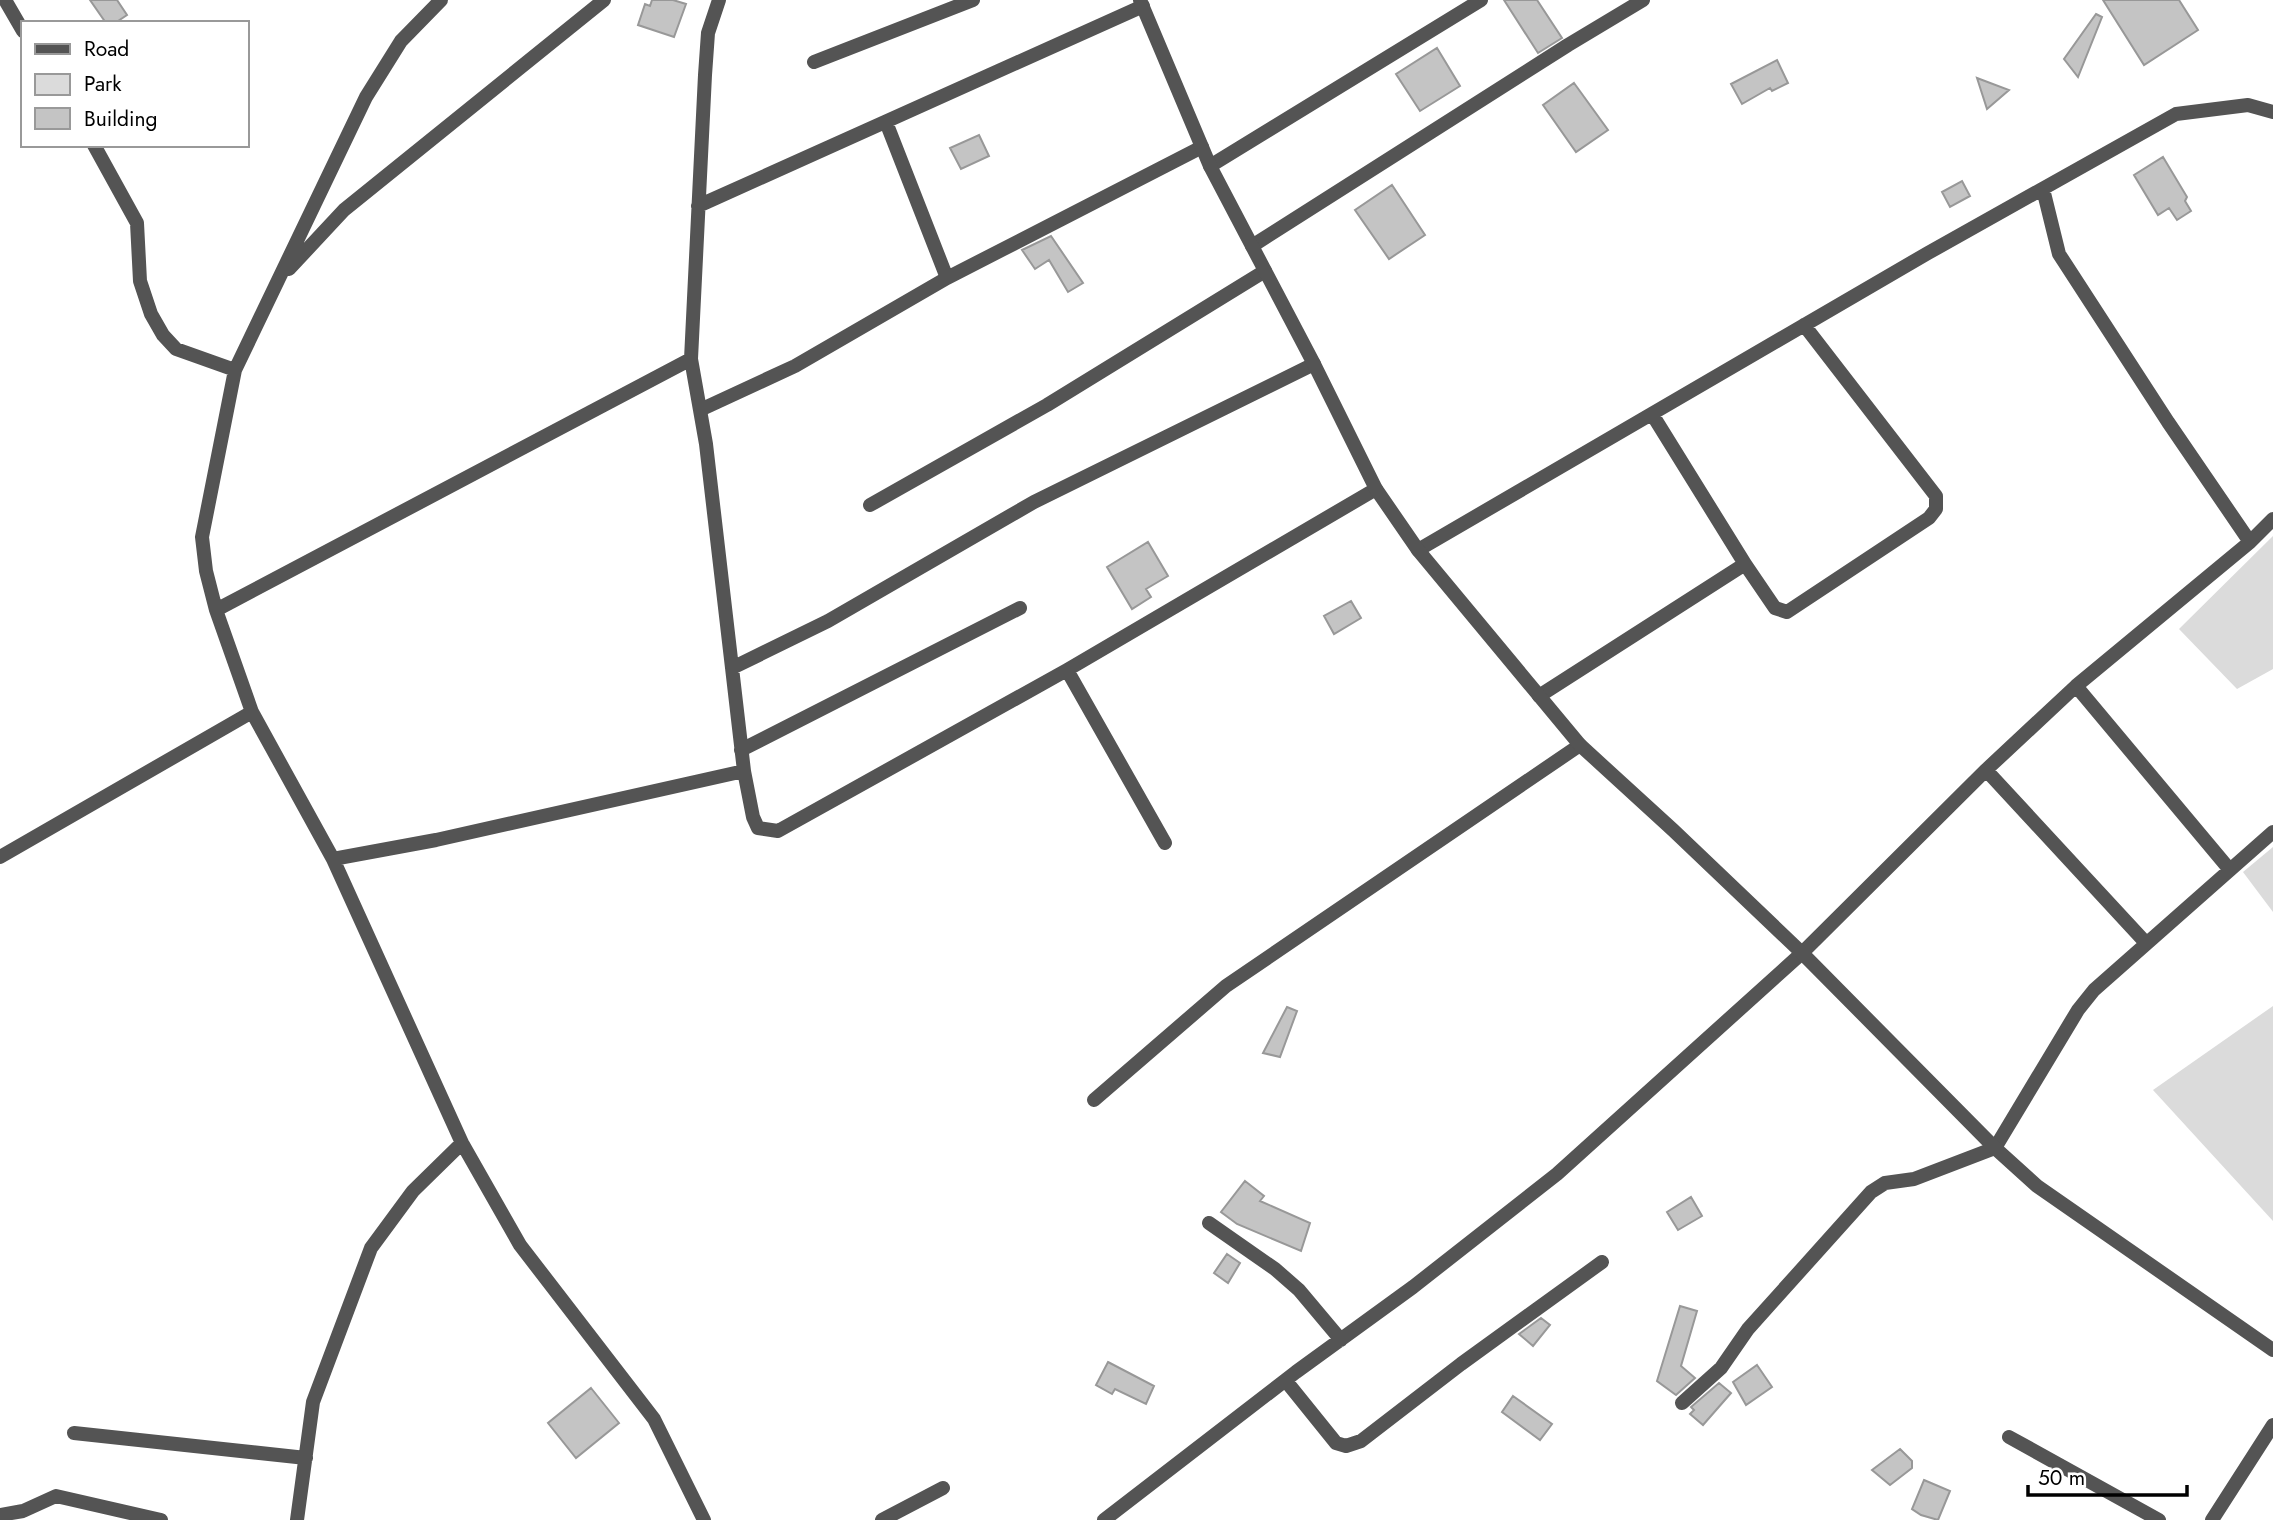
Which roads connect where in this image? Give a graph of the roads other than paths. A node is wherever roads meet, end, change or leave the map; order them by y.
1 (5, 0) edge
2 (441, 0) edge
3 (604, 0) edge
4 (719, 0) edge
5 (973, 0) edge
6 (1481, 0) edge
7 (1643, 0) edge
8 (1141, 3) edge
9 (21, 28) edge
10 (814, 62) dead end
11 (2273, 112) edge
12 (886, 122) junction
13 (95, 147) edge
14 (1202, 147) junction
15 (1210, 166) junction
16 (2043, 189) junction
17 (698, 206) junction
18 (1252, 246) junction
19 (1265, 271) junction
20 (947, 278) junction
21 (279, 279) junction
22 (1804, 325) junction
23 (691, 359) junction
24 (1314, 364) junction
25 (235, 370) junction
26 (701, 410) junction
27 (1652, 414) junction
28 (1376, 489) junction
29 (870, 505) dead end
30 (2273, 519) edge
31 (2250, 542) junction
32 (1418, 550) junction
33 (1745, 564) junction
34 (1020, 608) dead end
35 (216, 610) junction
36 (732, 668) junction
37 (1067, 670) junction
38 (2076, 686) junction
39 (1539, 696) junction
40 (253, 712) junction
41 (1580, 745) junction
42 (741, 750) junction
43 (1986, 769) junction
44 (744, 771) junction
45 (2273, 832) edge
46 (1165, 844) dead end
47 (0, 857) edge
48 (333, 859) junction
49 (2230, 870) junction
50 (2147, 943) junction
51 (1802, 953) junction
52 (1094, 1100) dead end
53 (462, 1143) junction
54 (1996, 1148) junction
55 (1209, 1223) dead end
56 (1602, 1262) dead end
57 (1340, 1340) junction
58 (2273, 1350) edge
59 (1286, 1381) junction
60 (1682, 1403) dead end
61 (2273, 1425) edge
62 (74, 1433) dead end
63 (2009, 1437) dead end
64 (306, 1458) junction
65 (943, 1488) dead end
66 (0, 1515) edge
67 (161, 1520) edge
68 (297, 1520) edge
69 (704, 1520) edge
70 (882, 1520) edge
71 (1104, 1520) edge
72 (2159, 1520) edge
73 (2212, 1520) edge

1 - 9 street
2 - 21 street
3 - 21 street
4 - 17 street
5 - 10 street
6 - 15 street
7 - 18 street
8 - 12 street
8 - 14 street
11 - 16 street
12 - 17 street
12 - 20 street
13 - 25 street
14 - 15 street
14 - 20 street
15 - 18 street
16 - 22 street
16 - 31 street
17 - 23 street
18 - 19 street
19 - 24 street
19 - 29 street
20 - 26 street
21 - 25 street
22 - 27 street
22 - 33 street
23 - 26 street
23 - 35 street
24 - 28 street
24 - 36 street
25 - 35 street
26 - 36 street
27 - 32 street
27 - 33 street
28 - 32 street
28 - 37 street
30 - 31 street
31 - 38 street
32 - 39 street
33 - 39 street
34 - 42 street
35 - 40 street
36 - 42 street
37 - 44 street
37 - 46 street
38 - 43 street
38 - 49 street
39 - 41 street
40 - 47 street
40 - 48 street
41 - 51 street
41 - 52 street
42 - 44 street
43 - 50 street
43 - 51 street
44 - 48 street
45 - 49 street
48 - 53 street
49 - 50 street
50 - 54 street
51 - 54 street
51 - 57 street
53 - 64 street
53 - 69 street
54 - 58 street
54 - 60 street
55 - 57 street
56 - 59 street
57 - 59 street
59 - 71 street
61 - 73 street
62 - 64 street
63 - 72 street
64 - 68 street
65 - 70 street
66 - 67 street

